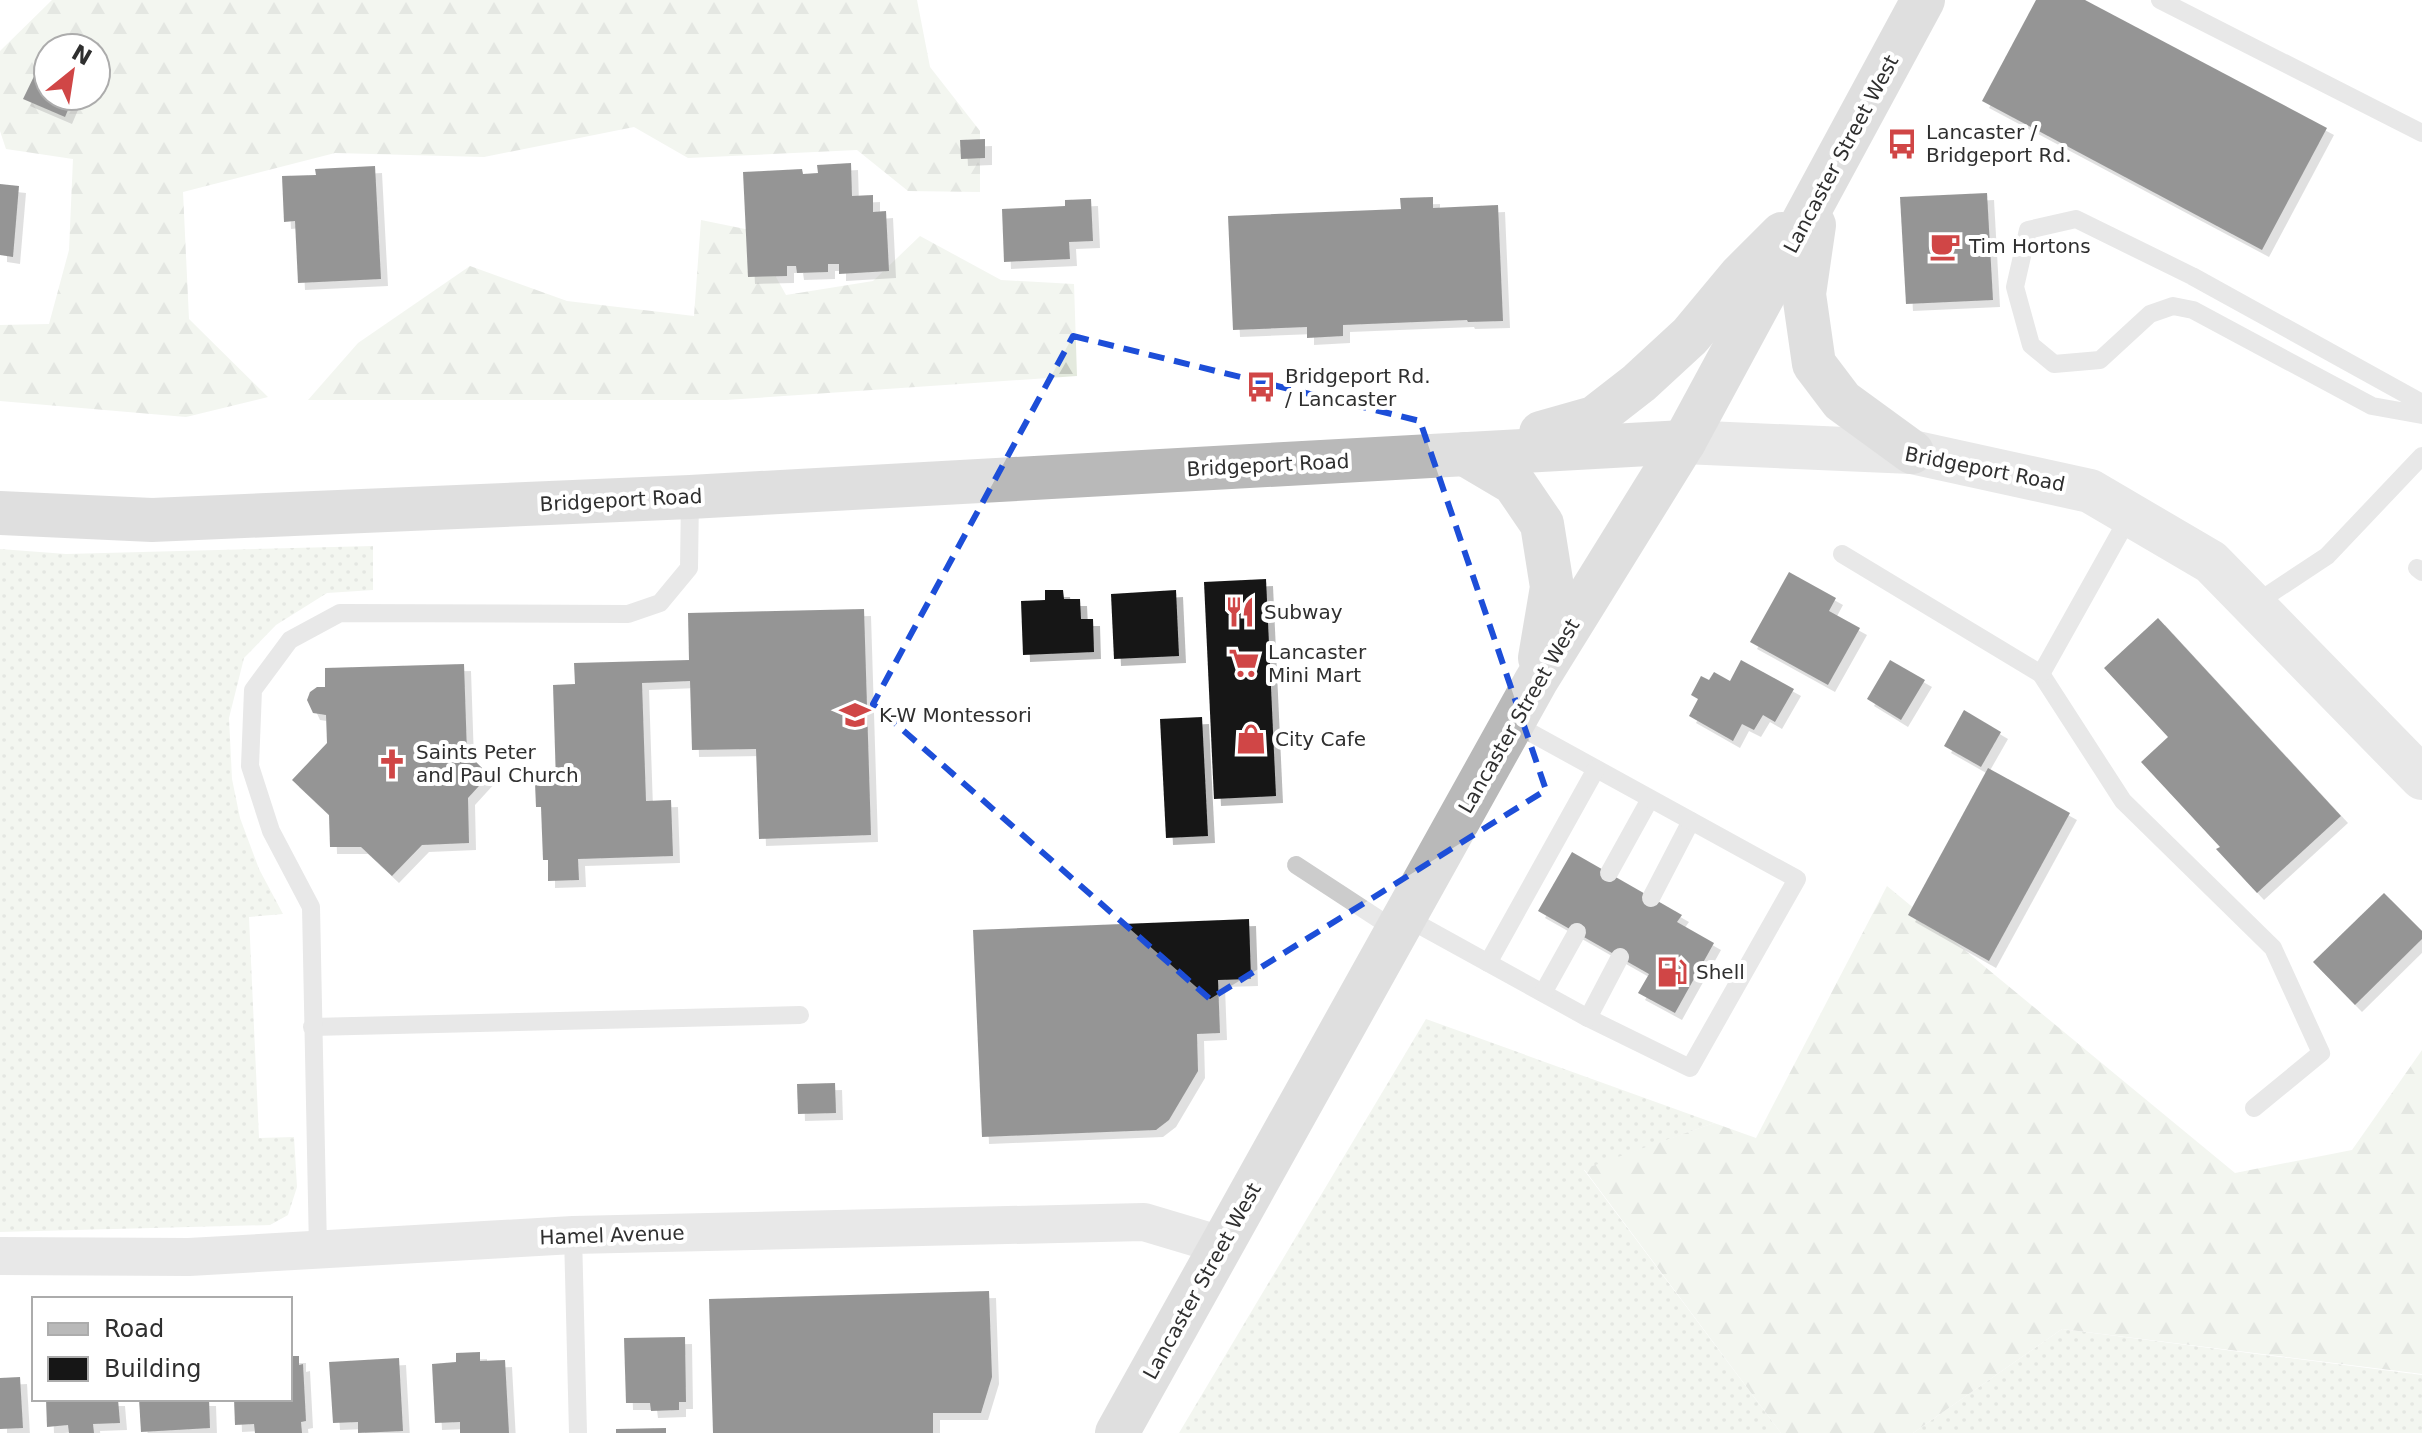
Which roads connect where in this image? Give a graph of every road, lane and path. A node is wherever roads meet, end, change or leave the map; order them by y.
1 (1923, 0) edge
2 (2160, 0) edge
3 (2422, 133) edge
4 (1819, 197) junction
5 (2422, 403) edge
6 (2422, 415) edge
7 (1684, 442) junction
8 (1912, 452) junction
9 (1465, 454) junction
10 (2422, 456) edge
11 (690, 497) junction
12 (0, 513) edge
13 (2130, 515) junction
14 (1842, 554) dead end
15 (2253, 605) junction
16 (2041, 674) junction
17 (1536, 681) junction
18 (1513, 723) junction
19 (1596, 769) junction
20 (2422, 778) edge
21 (1650, 799) junction
22 (1691, 821) junction
23 (1296, 865) dead end
24 (1609, 873) dead end
25 (1651, 898) dead end
26 (1401, 924) junction
27 (1577, 932) dead end
28 (1620, 957) dead end
29 (1488, 963) junction
30 (1543, 993) junction
31 (800, 1015) dead end
32 (1588, 1018) junction
33 (312, 1027) junction
34 (2254, 1108) dead end
35 (573, 1235) junction
36 (1221, 1245) junction
37 (318, 1249) junction
38 (0, 1256) edge
39 (578, 1433) edge
40 (1117, 1433) edge

1 - 4 main road, Lancaster Street West
2 - 3 lane
4 - 7 main road, Lancaster Street West
4 - 8 main road
4 - 9 main road
5 - 6 lane
7 - 8 street, Bridgeport Road
7 - 9 main road, Bridgeport Road
7 - 17 main road, Lancaster Street West
8 - 13 street, Bridgeport Road
9 - 11 main road, Bridgeport Road
9 - 17 main road
10 - 15 lane
11 - 12 main road, Bridgeport Road
11 - 33 lane
13 - 15 street, Bridgeport Road
13 - 16 lane
14 - 16 lane
15 - 20 street, Bridgeport Road
16 - 34 lane
17 - 18 main road, Lancaster Street West
18 - 19 lane
18 - 26 main road, Lancaster Street West
19 - 21 lane
19 - 29 lane
21 - 22 lane
21 - 24 lane
22 - 25 lane
22 - 32 lane
23 - 26 lane
26 - 29 lane
26 - 36 main road, Lancaster Street West
27 - 30 lane
28 - 32 lane
29 - 30 lane
30 - 32 lane
31 - 33 lane
33 - 37 lane
35 - 36 street, Hamel Avenue
35 - 37 street, Hamel Avenue
35 - 39 lane
36 - 40 main road, Lancaster Street West
37 - 38 street, Hamel Avenue

